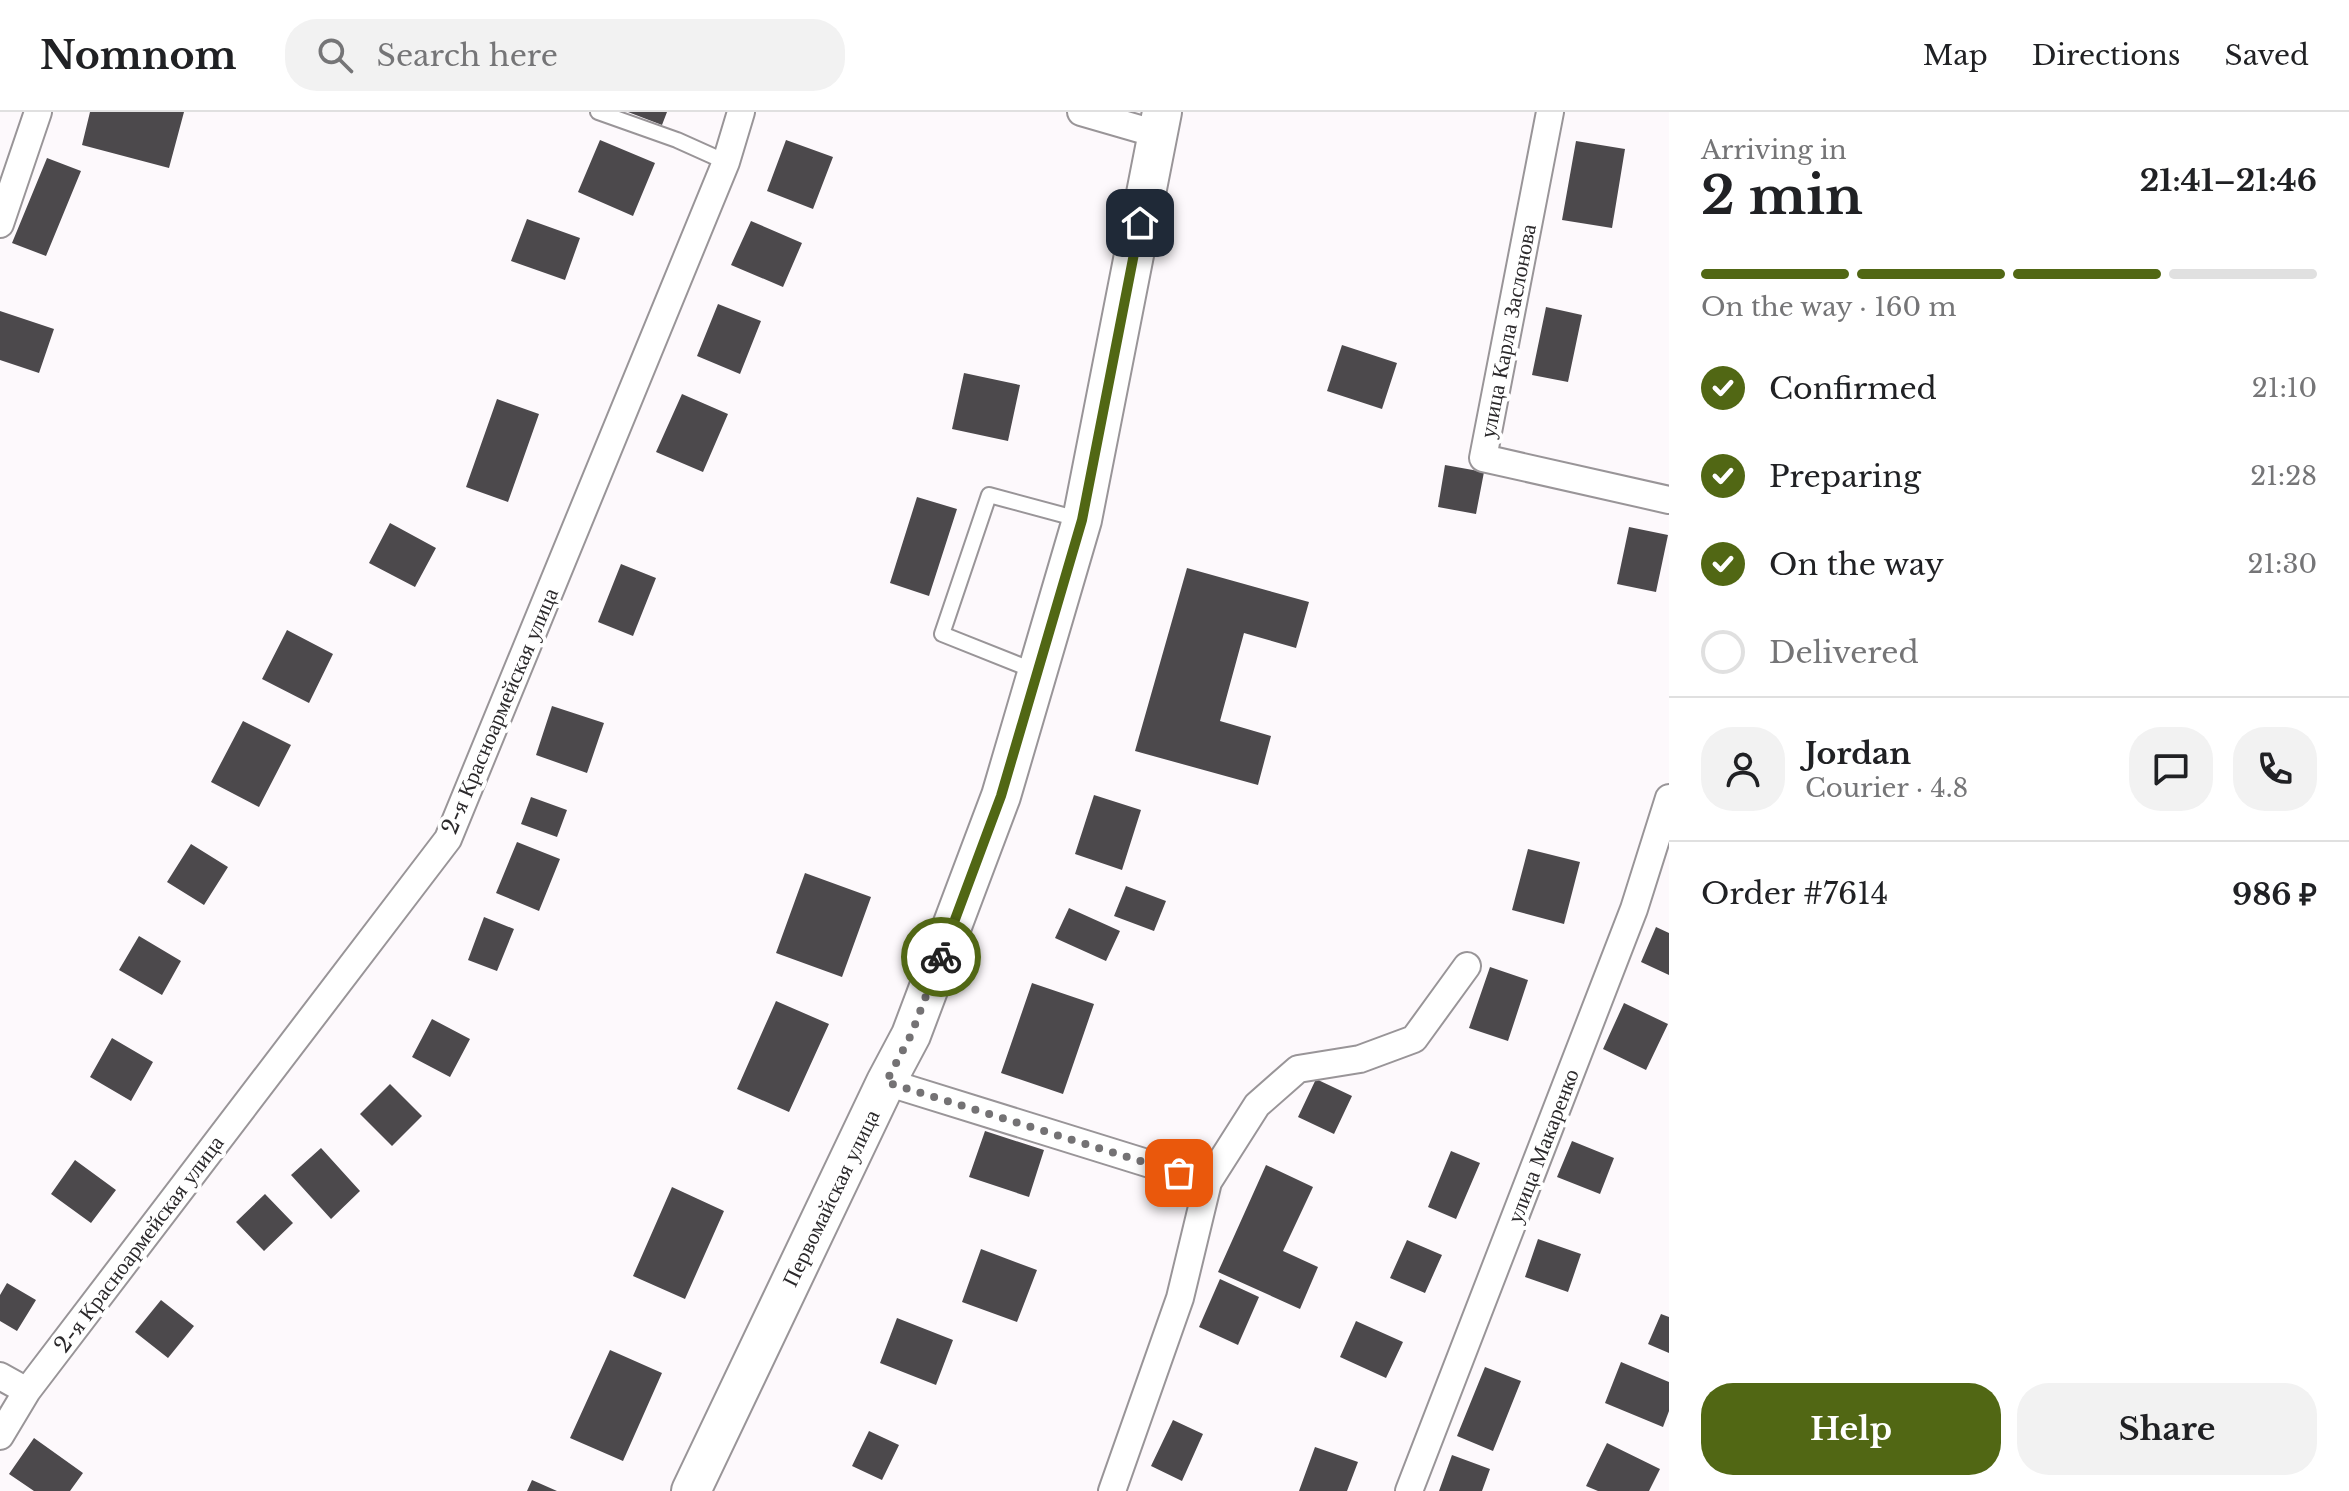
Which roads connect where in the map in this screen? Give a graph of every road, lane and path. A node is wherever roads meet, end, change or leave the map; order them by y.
1 (38, 112) edge
2 (598, 112) edge
3 (741, 112) edge
4 (1081, 112) edge
5 (1550, 112) edge
6 (1159, 123) edge
7 (726, 162) junction
8 (0, 224) edge
9 (1669, 500) edge
10 (1082, 520) junction
11 (1038, 672) junction
12 (1669, 798) edge
13 (1467, 966) dead end
14 (886, 1082) junction
15 (1208, 1182) junction
16 (0, 1376) edge
17 (27, 1391) junction
18 (0, 1436) edge
19 (691, 1491) edge
20 (1112, 1491) edge
21 (1409, 1491) edge

1 - 8 street
2 - 7 lane
3 - 7 street, 2-я Красноармейская улица
4 - 6 street
5 - 9 street, улица Карла Заслонова
6 - 10 main road, Первомайская улица
7 - 17 street, 2-я Красноармейская улица
10 - 11 main road, Первомайская улица
10 - 11 lane
11 - 14 main road, Первомайская улица
12 - 21 street, улица Макаренко
13 - 15 street
14 - 15 street
14 - 19 main road, Первомайская улица
15 - 20 street
16 - 17 street
17 - 18 street, 2-я Красноармейская улица

